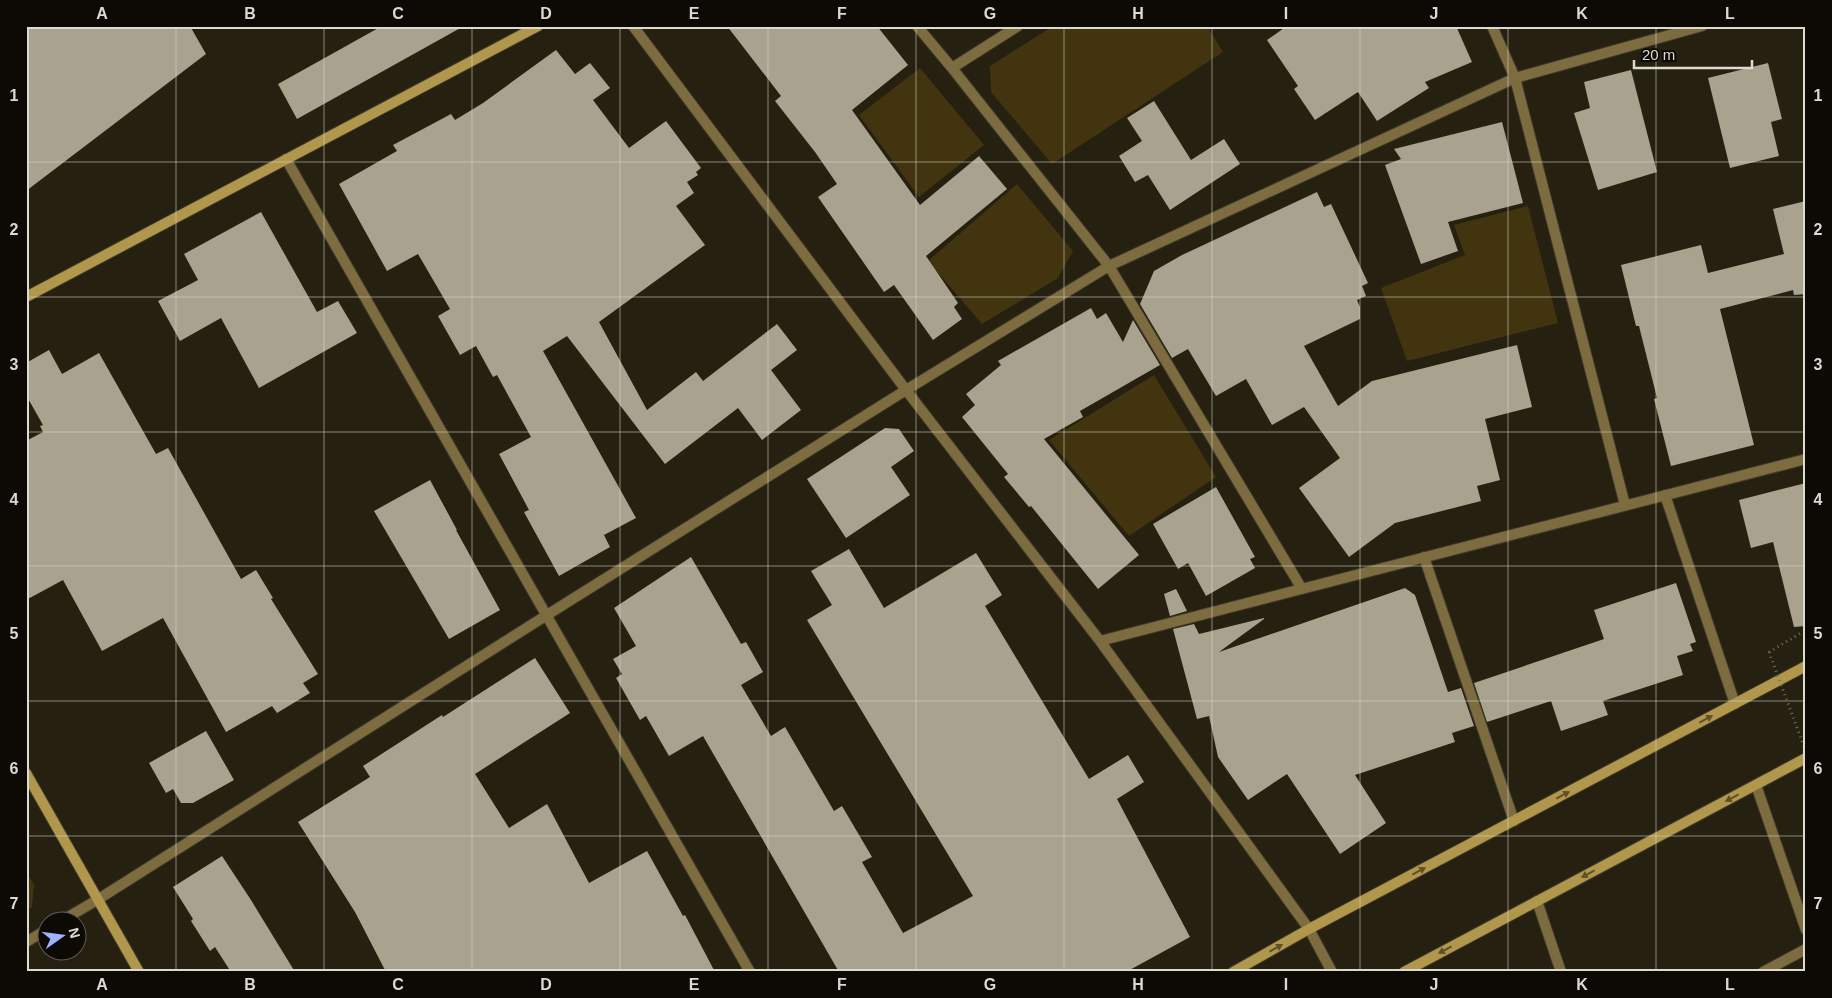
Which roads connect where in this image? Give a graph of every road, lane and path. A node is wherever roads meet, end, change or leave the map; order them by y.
1 (538, 26) edge
2 (633, 26) edge
3 (917, 26) edge
4 (1018, 26) edge
5 (1492, 26) edge
6 (1702, 26) edge
7 (952, 68) junction
8 (1515, 78) junction
9 (286, 160) junction
10 (1109, 266) junction
11 (26, 297) edge
12 (906, 390) junction
13 (1806, 459) edge
14 (1665, 495) junction
15 (1625, 505) junction
16 (1424, 557) junction
17 (1302, 589) junction
18 (547, 615) junction
19 (1806, 630) edge
20 (1100, 641) junction
21 (1806, 666) edge
22 (1735, 704) junction
23 (1806, 752) edge
24 (1806, 758) edge
25 (26, 773) edge
26 (1756, 785) junction
27 (1514, 821) junction
28 (97, 900) junction
29 (1536, 901) junction
30 (80, 910) edge
31 (1310, 929) junction
32 (1806, 930) edge
33 (38, 935) edge
34 (26, 942) edge
35 (1806, 949) edge
36 (139, 972) edge
37 (750, 972) edge
38 (1233, 972) edge
39 (1332, 972) edge
40 (1404, 972) edge
41 (1561, 972) edge
42 (1763, 972) edge

1 - 9 street
2 - 12 street
3 - 7 street
4 - 7 street
5 - 8 street
6 - 8 street
7 - 10 street
8 - 10 street
8 - 15 street
9 - 11 street
9 - 18 street
10 - 12 street
10 - 17 street
12 - 18 street
12 - 20 street
13 - 14 street
14 - 15 street
14 - 22 street
15 - 16 street
16 - 17 street
16 - 27 street
17 - 20 street
18 - 28 street
18 - 37 street
19 - 23 path, bridge
20 - 31 street
21 - 22 street
27 -> 22 street
24 - 26 street
25 - 28 street
26 -> 29 street
26 - 32 street
31 -> 27 street
28 - 30 street
28 - 36 street
29 -> 40 street
29 - 41 street
38 -> 31 street
31 - 39 street
33 - 34 street
35 - 42 street

